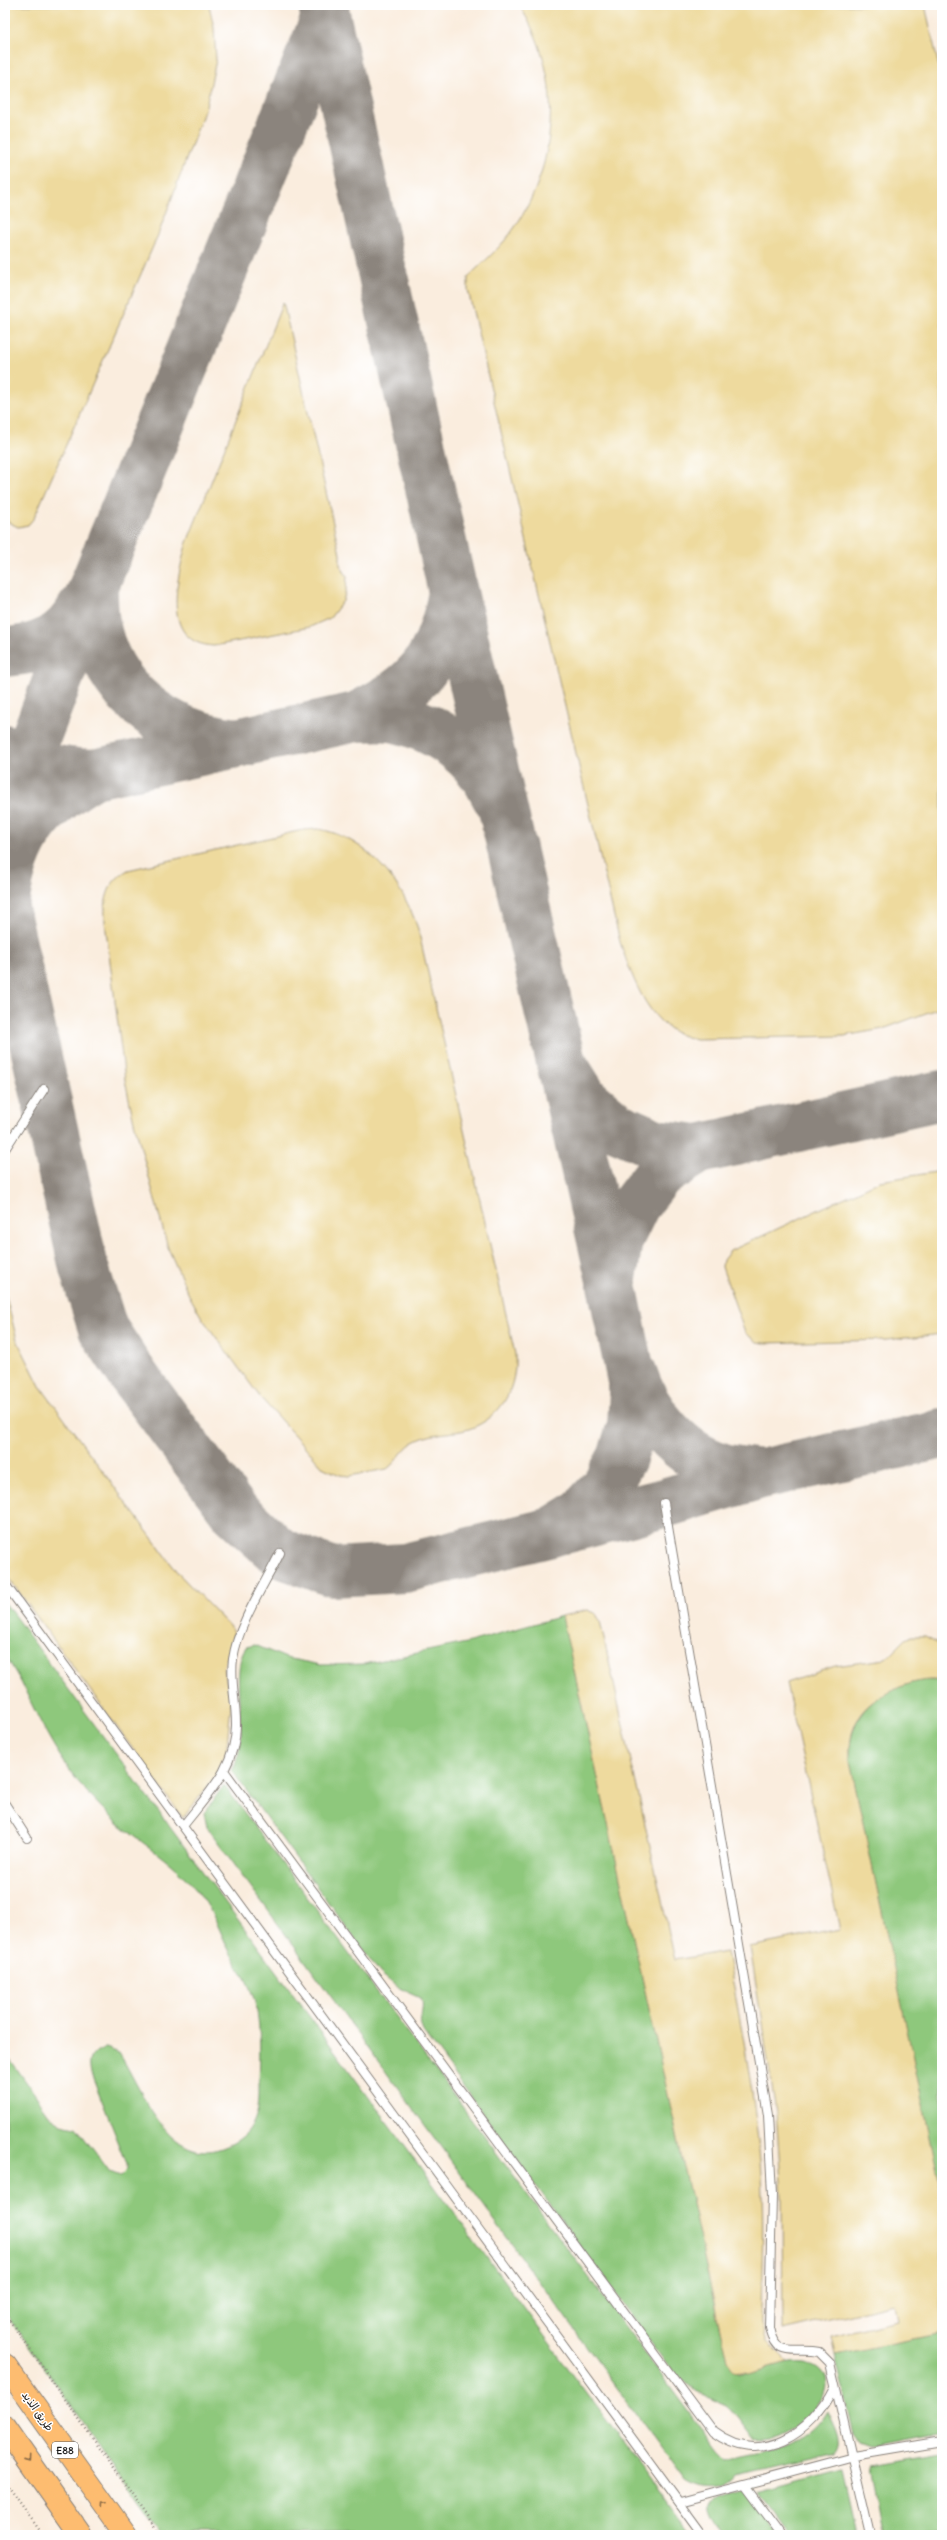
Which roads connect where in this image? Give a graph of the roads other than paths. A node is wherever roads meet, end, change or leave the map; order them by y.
1 (44, 1089) dead end
2 (5, 1149) edge
3 (664, 1503) dead end
4 (280, 1553) dead end
5 (5, 1584) edge
6 (225, 1772) junction
7 (5, 1804) edge
8 (184, 1826) junction
9 (27, 1838) dead end
10 (5, 2365) edge
11 (835, 2387) junction
12 (5, 2427) edge
13 (942, 2440) edge
14 (853, 2456) junction
15 (746, 2485) junction
16 (680, 2502) junction
17 (81, 2535) edge
18 (126, 2535) edge
19 (704, 2535) edge
20 (782, 2535) edge
21 (870, 2535) edge

1 - 2 lane
3 - 11 lane
4 - 6 lane
5 - 8 lane
6 - 8 lane
6 - 11 lane
7 - 9 lane
8 - 16 lane
18 -> 10 highway, طريق الذيد / E88
11 - 14 lane
12 -> 17 highway
13 - 14 lane
14 - 15 lane
14 - 21 lane
15 - 16 lane
15 - 20 lane
16 - 19 lane

